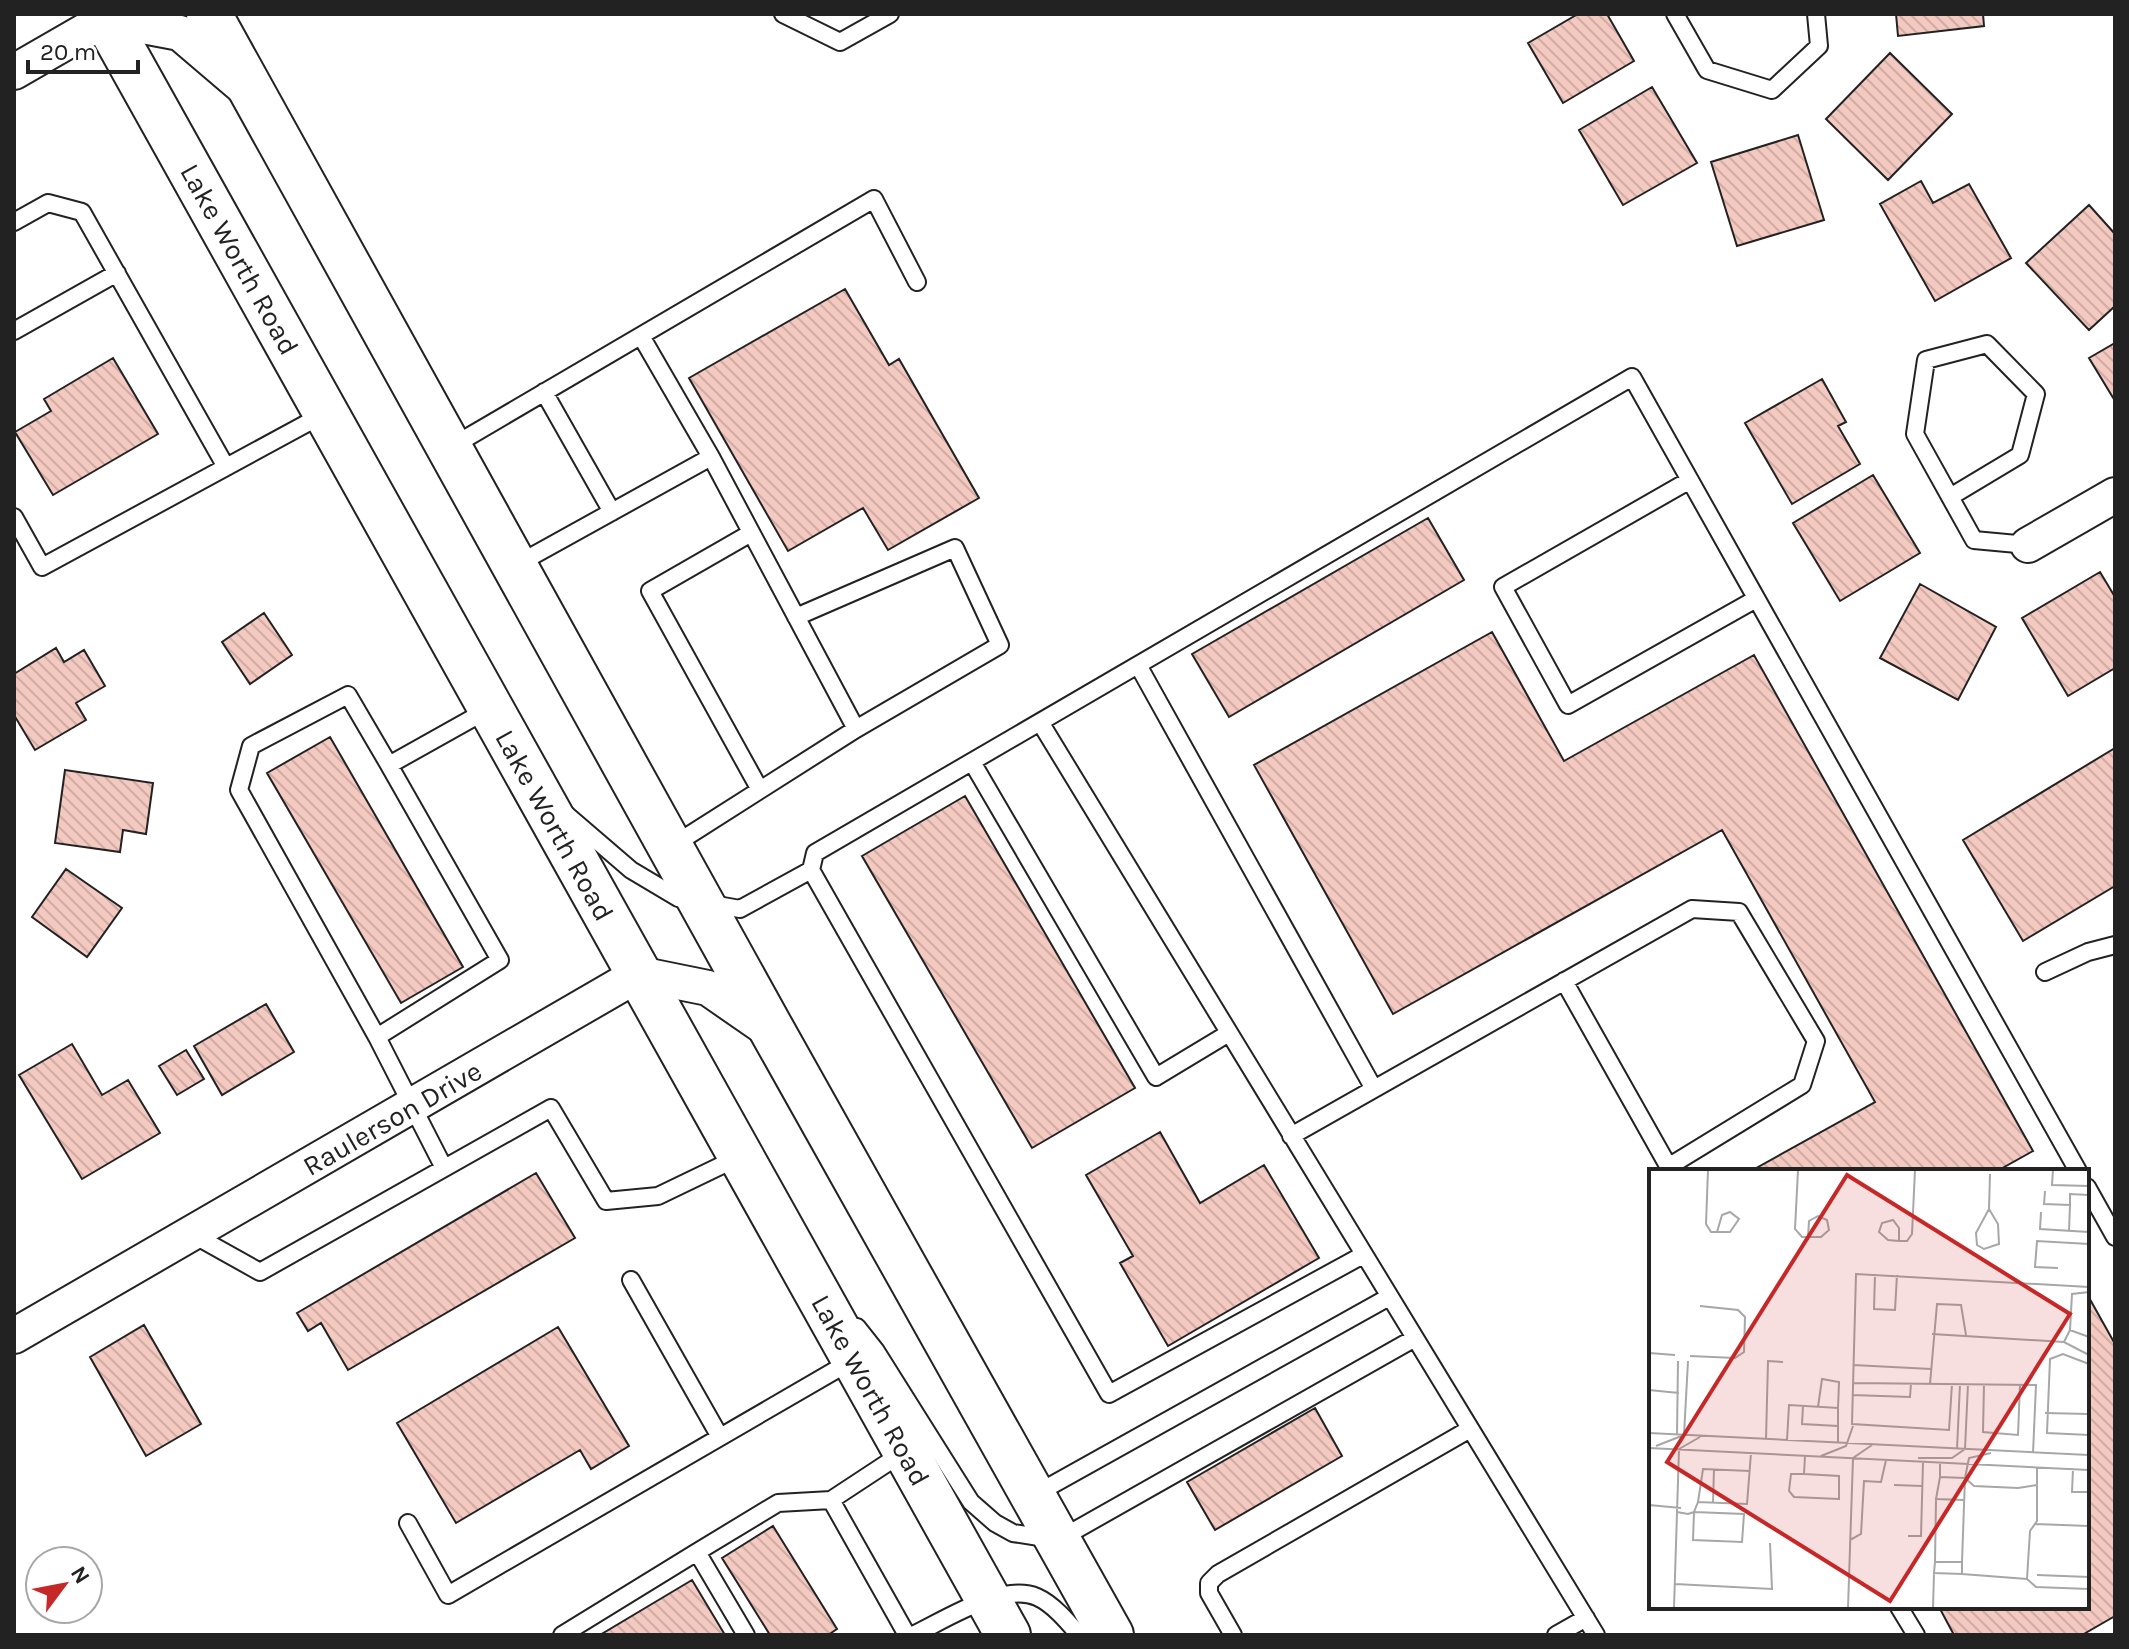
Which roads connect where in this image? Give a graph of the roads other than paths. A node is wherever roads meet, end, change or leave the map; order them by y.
1 (209, 14) edge
2 (783, 14) edge
3 (890, 14) edge
4 (1675, 14) edge
5 (1816, 14) edge
6 (104, 16) edge
7 (14, 72) edge
8 (254, 95) junction
9 (14, 222) edge
10 (117, 273) junction
11 (917, 282) dead end
12 (14, 331) edge
13 (641, 336) junction
14 (544, 392) junction
15 (326, 413) junction
16 (450, 448) junction
17 (711, 457) junction
18 (226, 467) junction
19 (1690, 480) junction
20 (2115, 495) edge
21 (1950, 497) junction
22 (612, 512) junction
23 (14, 517) edge
24 (751, 533) junction
25 (2028, 545) joint
26 (515, 566) junction
27 (1756, 599) junction
28 (796, 617) junction
29 (1138, 665) junction
30 (491, 708) junction
31 (1040, 722) junction
32 (856, 729) junction
33 (972, 762) junction
34 (389, 765) junction
35 (534, 787) junction
36 (760, 790) junction
37 (671, 846) junction
38 (811, 870) junction
39 (702, 903) junction
40 (2115, 945) edge
41 (2045, 972) dead end
42 (639, 974) junction
43 (1564, 981) junction
44 (1229, 1033) junction
45 (774, 1034) junction
46 (377, 1037) junction
47 (1374, 1089) junction
48 (414, 1105) junction
49 (1291, 1136) junction
50 (740, 1156) junction
51 (444, 1168) junction
52 (1670, 1169) edge
53 (2077, 1169) edge
54 (2089, 1191) edge
55 (782, 1231) junction
56 (191, 1233) junction
57 (2115, 1237) edge
58 (1363, 1255) junction
59 (631, 1280) dead end
60 (1389, 1297) junction
61 (14, 1336) edge
62 (1415, 1338) junction
63 (854, 1360) junction
64 (1470, 1429) junction
65 (720, 1437) junction
66 (905, 1452) junction
67 (1033, 1496) junction
68 (831, 1500) junction
69 (408, 1523) dead end
70 (1058, 1540) junction
71 (697, 1552) junction
72 (1900, 1609) edge
73 (998, 1617) edge
74 (1586, 1618) junction
75 (562, 1635) edge
76 (746, 1635) edge
77 (910, 1635) edge
78 (1079, 1635) edge
79 (1111, 1635) edge
80 (1233, 1635) edge
81 (1556, 1635) edge
82 (1596, 1635) edge
83 (1916, 1635) edge

1 - 8 main road
2 - 3 lane
4 - 5 lane
6 - 7 street
6 - 8 street
6 - 15 main road, Lake Worth Road
8 - 16 main road
9 - 10 lane
10 - 12 lane
10 - 18 lane
11 - 13 lane
13 - 14 lane
13 - 17 lane
14 - 16 lane
14 - 22 lane
15 - 18 lane
15 - 30 main road, Lake Worth Road
16 - 26 main road
17 - 22 lane
17 - 24 lane
18 - 23 lane
19 - 27 lane
19 - 27 lane
19 - 29 lane
20 - 25 street
21 - 21 lane
21 - 25 lane
22 - 26 lane
24 - 28 lane
24 - 36 lane
26 - 37 main road
27 - 53 lane
28 - 32 lane
28 - 32 lane
29 - 31 lane
29 - 47 lane
30 - 34 lane
30 - 35 main road, Lake Worth Road
31 - 33 lane
31 - 44 lane
32 - 36 lane
33 - 38 lane
33 - 44 lane
34 - 46 lane
34 - 46 lane
35 - 39 lane
35 - 42 main road, Lake Worth Road
36 - 37 lane
37 - 39 main road
38 - 39 lane
38 - 58 lane
39 - 45 main road
40 - 41 lane
42 - 45 street
42 - 48 street, Raulerson Drive
42 - 50 main road, Lake Worth Road
43 - 47 lane
43 - 52 lane
43 - 52 lane
44 - 49 lane
45 - 67 main road
46 - 48 lane
47 - 49 lane
48 - 51 lane
48 - 56 street, Raulerson Drive
49 - 58 lane
50 - 51 lane
50 - 55 main road, Lake Worth Road
51 - 56 lane
54 - 57 lane
55 - 63 main road, Lake Worth Road
55 - 70 lane
56 - 61 street, Raulerson Drive
58 - 60 lane
59 - 65 lane
60 - 62 lane
60 - 67 lane
62 - 64 lane
62 - 70 lane
63 - 65 lane
63 - 66 main road, Lake Worth Road
64 - 74 lane
64 - 80 lane
65 - 69 lane
66 - 68 lane
66 - 73 main road, Lake Worth Road
67 - 70 main road
68 - 71 lane
68 - 77 lane
70 - 79 main road
71 - 75 lane
71 - 76 lane
72 - 83 lane
73 - 77 lane
73 - 78 lane
74 - 81 lane
74 - 82 lane

